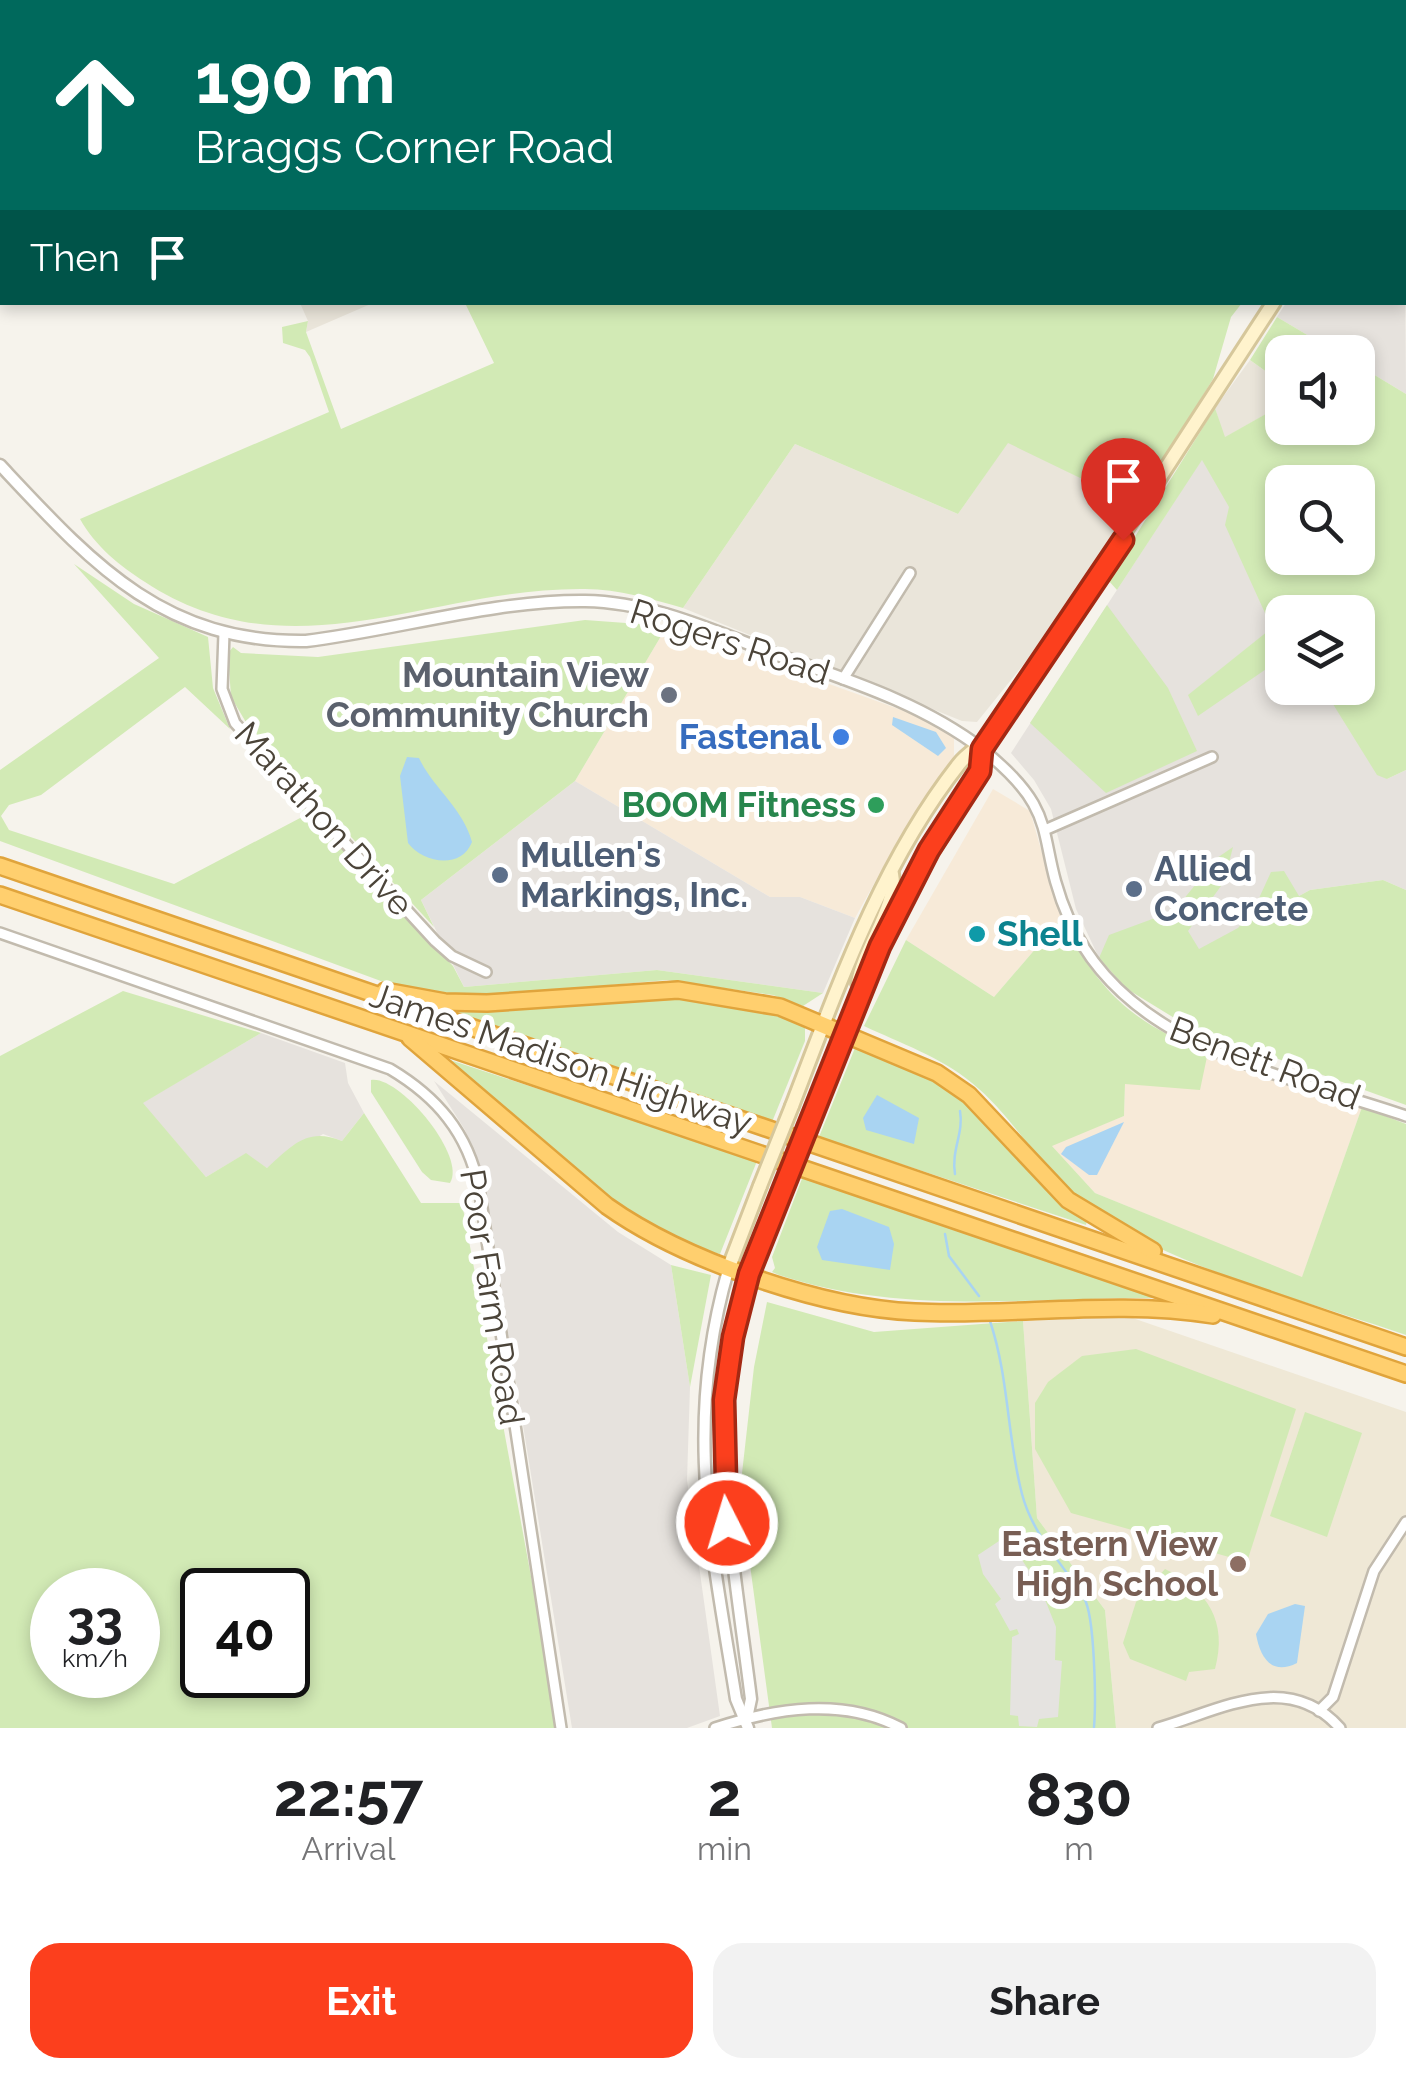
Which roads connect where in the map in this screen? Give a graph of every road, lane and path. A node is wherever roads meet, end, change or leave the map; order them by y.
1 (1272, 305) edge
2 (0, 465) edge
3 (910, 573) dead end
4 (224, 633) junction
5 (843, 679) junction
6 (982, 749) junction
7 (1212, 757) dead end
8 (1047, 829) junction
9 (0, 866) edge
10 (892, 874) junction
11 (0, 895) edge
12 (0, 934) edge
13 (486, 972) dead end
14 (317, 976) junction
15 (854, 1006) junction
16 (824, 1023) junction
17 (403, 1032) junction
18 (844, 1032) junction
19 (1406, 1116) edge
20 (729, 1268) junction
21 (749, 1274) junction
22 (1226, 1284) junction
23 (1256, 1322) junction
24 (1406, 1347) edge
25 (1406, 1374) edge
26 (1406, 1522) edge
27 (1319, 1710) junction
28 (748, 1724) edge
29 (561, 1728) edge
30 (715, 1728) edge
31 (901, 1728) edge
32 (1158, 1728) edge
33 (1340, 1728) edge

1 - 6 main road
2 - 4 street, Rogers Road
3 - 5 street
4 - 5 street, Rogers Road
4 - 13 street, Marathon Drive
5 - 6 street, Rogers Road
6 - 8 street, Benett Road
6 - 10 main road
6 - 15 main road
7 - 8 street
8 - 19 street, Benett Road
9 - 14 highway, James Madison Highway
10 - 15 main road
10 - 16 main road
11 - 17 highway, James Madison Highway
12 - 29 street, Poor Farm Road
14 - 16 highway
14 - 22 highway, James Madison Highway
15 - 18 main road
16 - 18 highway
16 - 20 main road, bridge
17 - 20 highway
17 - 23 highway, James Madison Highway
18 - 21 main road, bridge
18 - 22 highway
20 - 21 highway
20 - 28 street
21 - 23 highway
21 - 28 street
22 - 24 highway, James Madison Highway
23 - 25 highway, James Madison Highway
26 - 27 street
27 - 32 street
27 - 33 street
28 - 30 street
28 - 31 street

